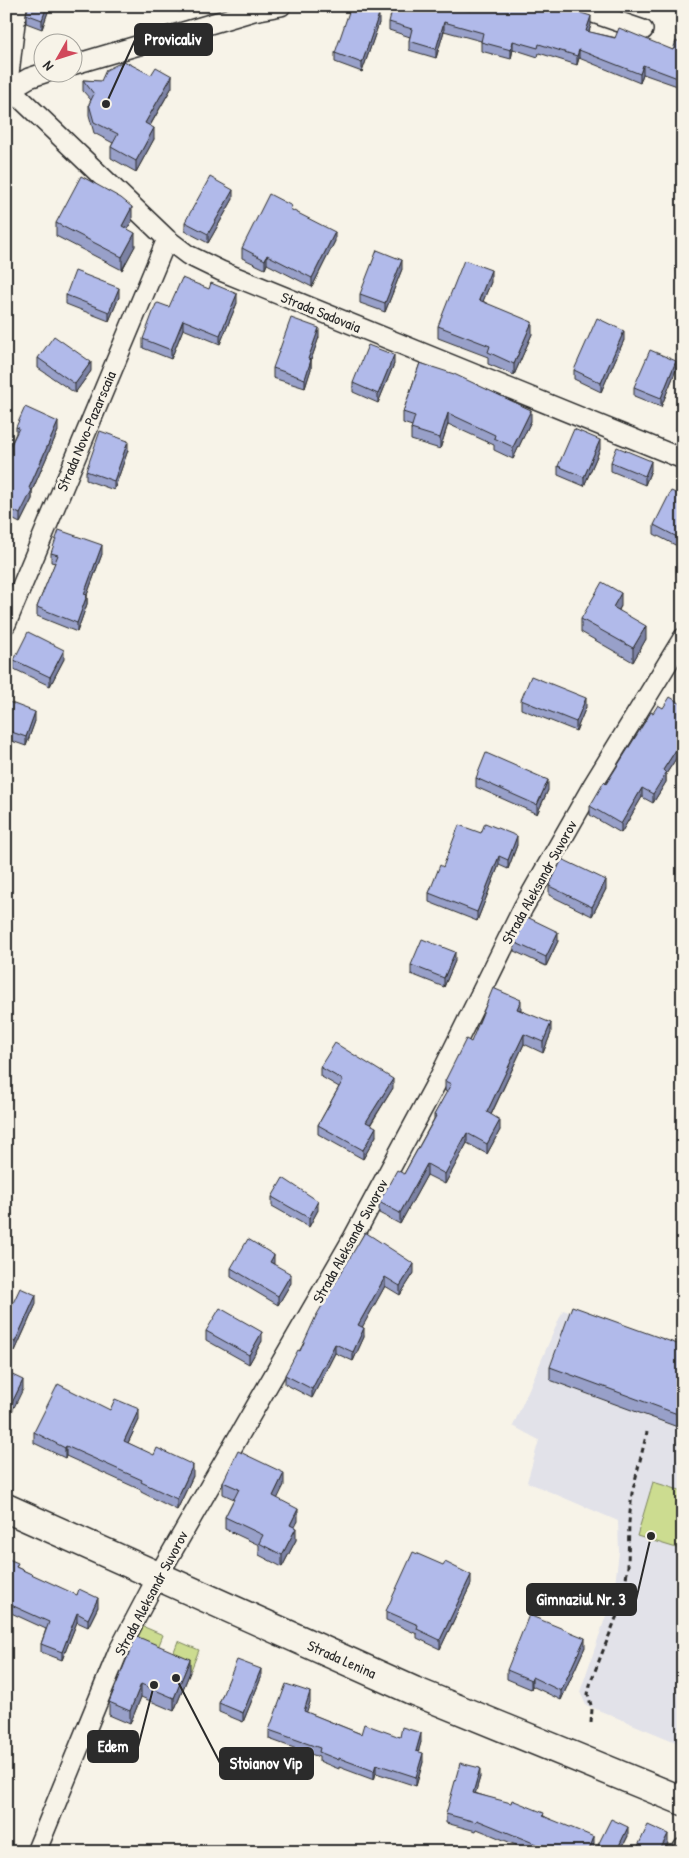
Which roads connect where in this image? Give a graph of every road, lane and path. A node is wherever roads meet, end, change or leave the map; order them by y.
1 (18, 6) edge
2 (281, 6) edge
3 (572, 6) edge
4 (643, 30) dead end
5 (82, 62) edge
6 (32, 77) edge
7 (7, 91) edge
8 (166, 238) junction
9 (683, 459) edge
10 (6, 624) edge
11 (683, 638) edge
12 (647, 1432) dead end
13 (6, 1508) edge
14 (158, 1576) junction
15 (591, 1723) dead end
16 (683, 1800) edge
17 (683, 1848) edge
18 (36, 1852) edge
19 (681, 1852) edge

1 - 7 street
2 - 5 street
3 - 4 street
6 - 7 street
7 - 8 street, Strada Sadovaia
8 - 9 street, Strada Sadovaia
8 - 10 street, Strada Novo-Pazarscaia
11 - 14 street, Strada Aleksandr Suvorov
12 - 15 path
13 - 14 street, Strada Lenina
14 - 16 street, Strada Lenina
14 - 18 street, Strada Aleksandr Suvorov
17 - 19 street

